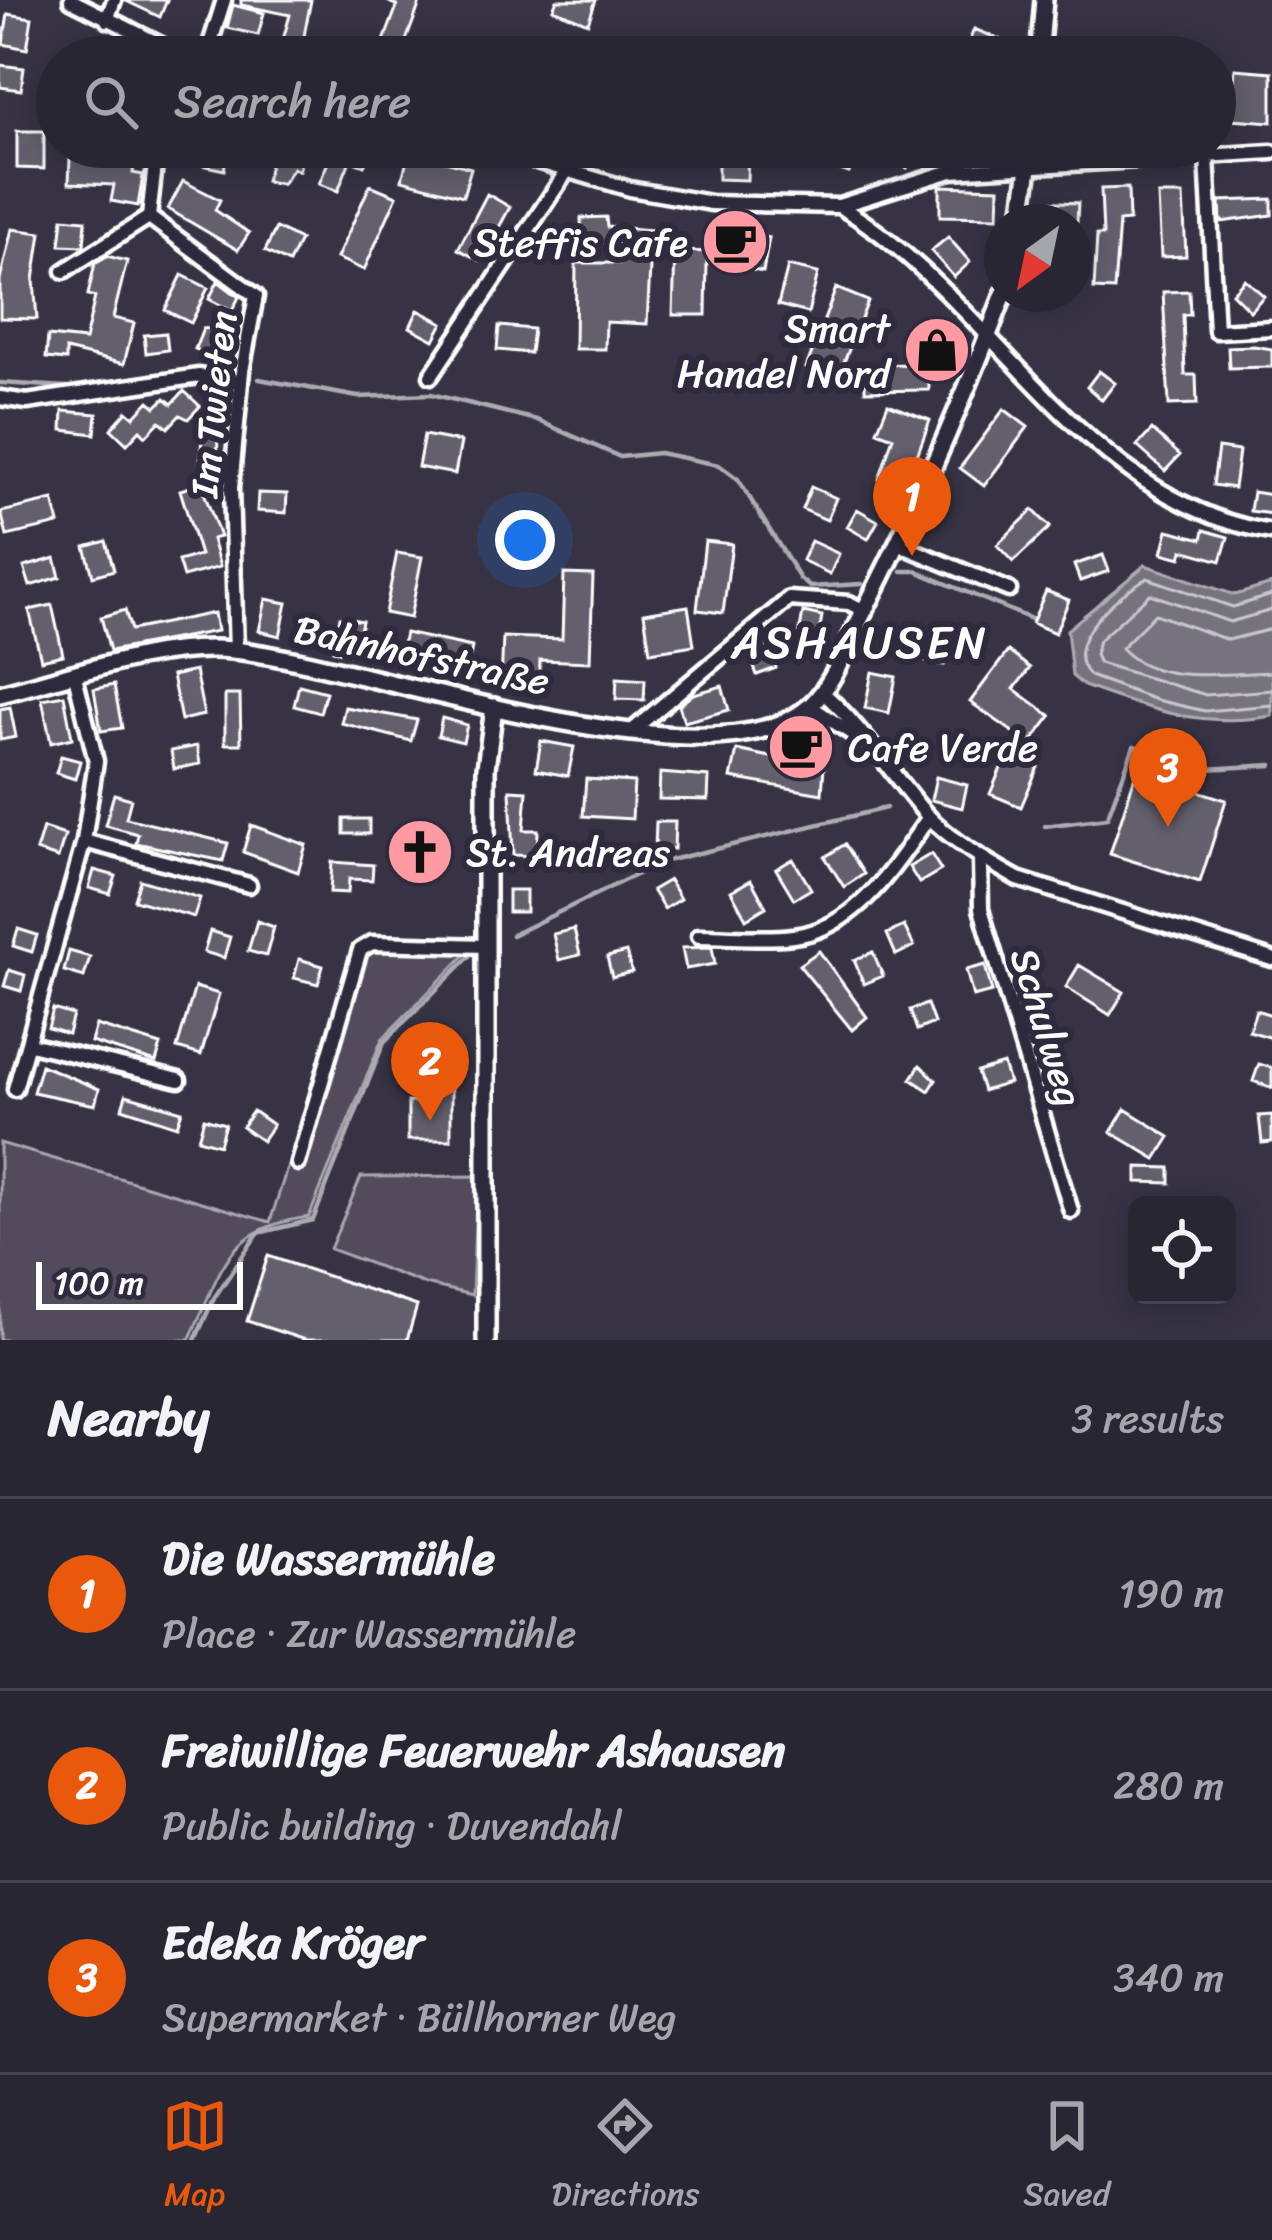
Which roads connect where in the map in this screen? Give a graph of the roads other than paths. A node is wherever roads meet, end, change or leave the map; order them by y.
1 (71, 0) edge
2 (114, 0) edge
3 (224, 0) edge
4 (1044, 0) edge
5 (107, 20) junction
6 (135, 36) edge
7 (213, 36) edge
8 (1041, 36) edge
9 (1272, 152) edge
10 (1236, 154) edge
11 (155, 168) edge
12 (557, 168) edge
13 (1055, 168) edge
14 (1208, 168) edge
15 (1030, 170) junction
16 (567, 171) junction
17 (1024, 204) edge
18 (839, 206) junction
19 (149, 217) junction
20 (64, 271) dead end
21 (997, 312) edge
22 (1272, 328) edge
23 (987, 338) junction
24 (431, 376) dead end
25 (241, 383) junction
26 (0, 398) edge
27 (1272, 532) edge
28 (898, 544) junction
29 (1009, 590) dead end
30 (865, 611) junction
31 (236, 650) junction
32 (75, 676) junction
33 (822, 692) junction
34 (0, 694) edge
35 (810, 706) junction
36 (494, 707) junction
37 (633, 730) junction
38 (870, 746) junction
39 (929, 817) junction
40 (84, 841) junction
41 (980, 859) junction
42 (249, 885) dead end
43 (700, 936) dead end
44 (486, 946) junction
45 (1272, 959) edge
46 (30, 1044) junction
47 (179, 1080) dead end
48 (14, 1089) dead end
49 (298, 1163) dead end
50 (1071, 1211) dead end
51 (486, 1340) edge

1 - 5 street
2 - 5 street
3 - 7 street
4 - 8 street
5 - 6 street
9 - 10 street
11 - 19 street
12 - 16 street
13 - 15 street
14 - 22 street
15 - 17 street
15 - 18 street
16 - 18 street
16 - 24 street
18 - 23 street
19 - 20 street
19 - 25 street, Im Twieten
21 - 23 street, Bahnhofstraße
23 - 27 street
23 - 28 street, Bahnhofstraße
25 - 26 street
25 - 31 street, Im Twieten
28 - 29 street
28 - 30 street, Bahnhofstraße
30 - 33 street, Bahnhofstraße
30 - 37 street
31 - 32 street, Bahnhofstraße
31 - 36 street, Bahnhofstraße
32 - 34 street, Bahnhofstraße
32 - 40 street
33 - 35 street, Bahnhofstraße
33 - 38 street
35 - 37 street, Bahnhofstraße
35 - 38 street
36 - 37 street, Bahnhofstraße
36 - 44 street
38 - 39 street
39 - 41 street
39 - 43 street
40 - 42 street
40 - 46 street
41 - 45 street
41 - 50 street, Schulweg
44 - 49 street
44 - 51 street
46 - 47 street
46 - 48 street

